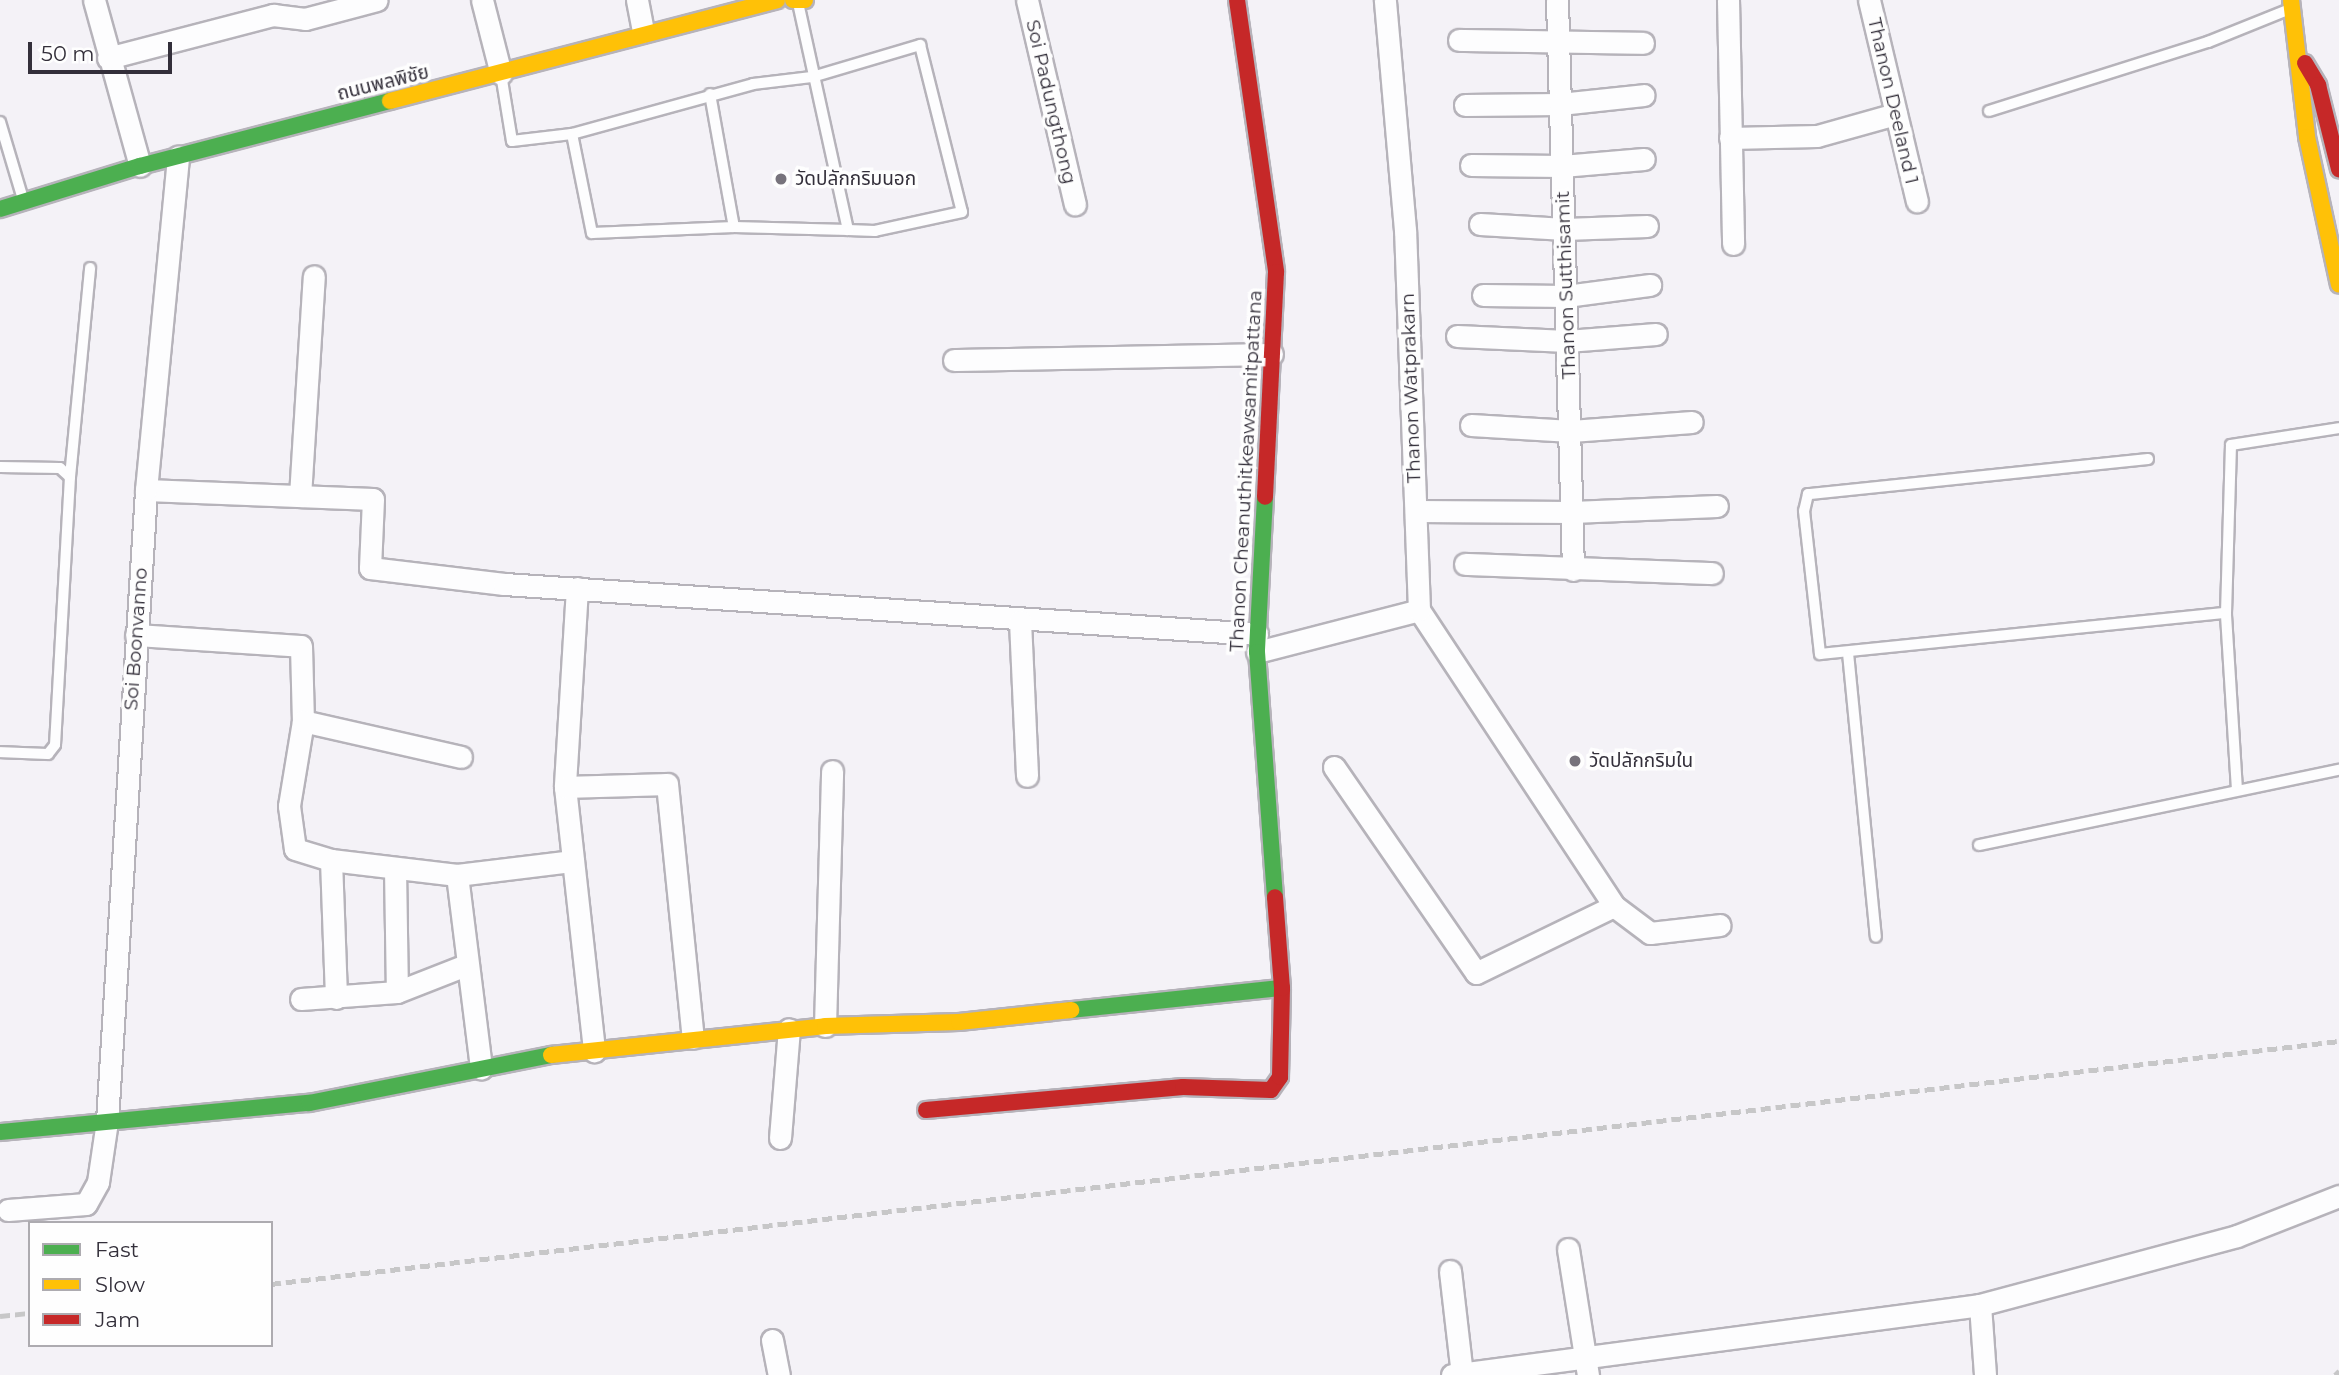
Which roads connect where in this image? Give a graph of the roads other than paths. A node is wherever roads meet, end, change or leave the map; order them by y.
1 (94, 0) edge
2 (377, 0) edge
3 (482, 0) edge
4 (637, 0) edge
5 (777, 0) edge
6 (1027, 0) edge
7 (1237, 0) edge
8 (1385, 0) edge
9 (1557, 0) edge
10 (1728, 0) edge
11 (1869, 0) edge
12 (799, 1) edge
13 (2292, 4) edge
14 (643, 31) junction
15 (1459, 40) dead end
16 (1643, 43) dead end
17 (1558, 44) junction
18 (2301, 57) junction
19 (108, 58) junction
20 (501, 74) junction
21 (812, 77) junction
22 (2318, 85) junction
23 (710, 94) junction
24 (1644, 95) dead end
25 (2339, 99) edge
26 (1560, 104) junction
27 (1465, 105) dead end
28 (1989, 111) dead end
29 (1896, 114) junction
30 (0, 122) edge
31 (572, 134) junction
32 (1730, 138) junction
33 (2336, 145) edge
34 (2310, 152) junction
35 (178, 157) junction
36 (1644, 159) dead end
37 (1471, 165) dead end
38 (140, 166) junction
39 (1562, 166) junction
40 (2339, 169) edge
41 (2339, 181) edge
42 (2318, 188) junction
43 (1917, 201) dead end
44 (24, 202) junction
45 (1074, 204) dead end
46 (0, 209) edge
47 (1480, 224) dead end
48 (1647, 226) dead end
49 (734, 227) junction
50 (1565, 229) junction
51 (848, 230) junction
52 (1733, 244) dead end
53 (90, 268) dead end
54 (314, 276) dead end
55 (1650, 285) dead end
56 (2339, 285) edge
57 (1483, 295) dead end
58 (1566, 296) junction
59 (1656, 334) dead end
60 (1457, 336) dead end
61 (1567, 341) junction
62 (1272, 354) junction
63 (954, 360) dead end
64 (1692, 422) dead end
65 (1471, 425) dead end
66 (2339, 428) edge
67 (1572, 431) junction
68 (2148, 459) dead end
69 (0, 467) edge
70 (70, 477) junction
71 (146, 490) junction
72 (300, 496) junction
73 (1717, 506) dead end
74 (1416, 511) junction
75 (1572, 512) junction
76 (1465, 564) dead end
77 (1573, 570) junction
78 (1712, 573) dead end
79 (577, 588) junction
80 (1419, 610) junction
81 (2226, 613) junction
82 (1020, 621) junction
83 (136, 635) junction
84 (1257, 643) junction
85 (1848, 653) junction
86 (303, 721) junction
87 (0, 752) edge
88 (461, 757) dead end
89 (1334, 767) dead end
90 (2339, 769) edge
91 (832, 771) dead end
92 (1027, 776) dead end
93 (565, 787) junction
94 (2237, 790) junction
95 (1979, 845) dead end
96 (331, 860) junction
97 (573, 860) junction
98 (395, 869) junction
99 (457, 875) junction
100 (1614, 906) junction
101 (1720, 925) dead end
102 (1876, 937) dead end
103 (466, 965) junction
104 (1282, 988) junction
105 (397, 992) junction
106 (336, 998) junction
107 (301, 999) dead end
108 (825, 1026) junction
109 (789, 1029) junction
110 (693, 1038) junction
111 (594, 1051) junction
112 (481, 1069) junction
113 (926, 1111) dead end
114 (107, 1121) junction
115 (0, 1132) edge
116 (780, 1138) dead end
117 (2339, 1196) edge
118 (8, 1210) dead end
119 (1568, 1249) dead end
120 (1450, 1271) dead end
121 (1980, 1305) junction
122 (772, 1340) dead end
123 (1587, 1365) edge
124 (1458, 1374) edge
125 (779, 1375) edge
126 (1985, 1375) edge

1 - 19 street
2 - 19 street
3 - 20 street
4 - 14 street
5 - 14 street, ถนนพลพิชัย
6 - 45 street, Soi Padungthong
7 - 62 street, Thanon Cheanuthitkeawsamitpattana
8 - 74 street, Thanon Watprakarn
9 - 17 street, Thanon Sutthisamit
10 - 32 street
11 - 29 street, Thanon Deeland 1
12 - 21 lane
13 - 18 street
13 - 28 lane
14 - 20 street, ถนนพลพิชัย
15 - 17 street
16 - 17 street
17 - 26 street, Thanon Sutthisamit
18 - 22 street
18 - 34 street
19 - 38 street
20 - 31 lane
20 - 35 street, ถนนพลพิชัย
21 - 23 lane
21 - 51 lane
21 - 51 lane
22 - 25 street
22 - 33 street
23 - 31 lane
23 - 49 lane
24 - 26 street
26 - 27 street
26 - 39 street, Thanon Sutthisamit
29 - 32 street
29 - 43 street, Thanon Deeland 1
30 - 44 lane
31 - 49 lane
32 - 52 street
33 - 34 street
33 - 40 street
34 - 42 street
35 - 38 street, ถนนพลพิชัย
35 - 71 street, Soi Boonvanno
36 - 39 street
37 - 39 street
38 - 44 street, ถนนพลพิชัย
39 - 50 street, Thanon Sutthisamit
41 - 42 street
42 - 56 street
44 - 46 street, ถนนพลพิชัย
47 - 50 street
48 - 50 street
49 - 51 lane
50 - 58 street, Thanon Sutthisamit
53 - 70 lane
54 - 72 street
55 - 58 street
57 - 58 street
58 - 61 street, Thanon Sutthisamit
59 - 61 street
60 - 61 street
61 - 67 street, Thanon Sutthisamit
62 - 63 street
62 - 84 street, Thanon Cheanuthitkeawsamitpattana
64 - 67 street
65 - 67 street
66 - 81 lane
67 - 75 street, Thanon Sutthisamit
68 - 85 lane
69 - 70 lane
70 - 87 lane
71 - 72 street
71 - 83 street, Soi Boonvanno
72 - 79 street
73 - 75 street
74 - 75 street
74 - 80 street, Thanon Watprakarn
75 - 77 street, Thanon Sutthisamit
76 - 77 street
77 - 78 street
79 - 82 street
79 - 93 street
80 - 84 street
80 - 100 street
81 - 85 lane
81 - 94 lane
82 - 84 street
82 - 92 street
83 - 86 street
83 - 114 street, Soi Boonvanno
84 - 104 street, Thanon Cheanuthitkeawsamitpattana
85 - 102 lane
86 - 88 street
86 - 96 street
89 - 100 street
90 - 94 lane
91 - 108 street
93 - 97 street
93 - 110 street
94 - 95 lane
96 - 98 street
96 - 106 street
97 - 99 street
97 - 111 street
98 - 99 street
98 - 105 street
99 - 103 street
100 - 101 street
103 - 105 street
103 - 112 street
104 - 108 street
104 - 113 street, Thanon Cheanuthitkeawsamitpattana
105 - 106 street
106 - 107 street
108 - 109 street
109 - 110 street
109 - 116 street
110 - 111 street
111 - 112 street
112 - 114 street
114 - 115 street
114 - 118 street, Soi Boonvanno
117 - 121 street
119 - 123 street
120 - 124 street
121 - 123 street
121 - 126 street
122 - 125 street
123 - 124 street

